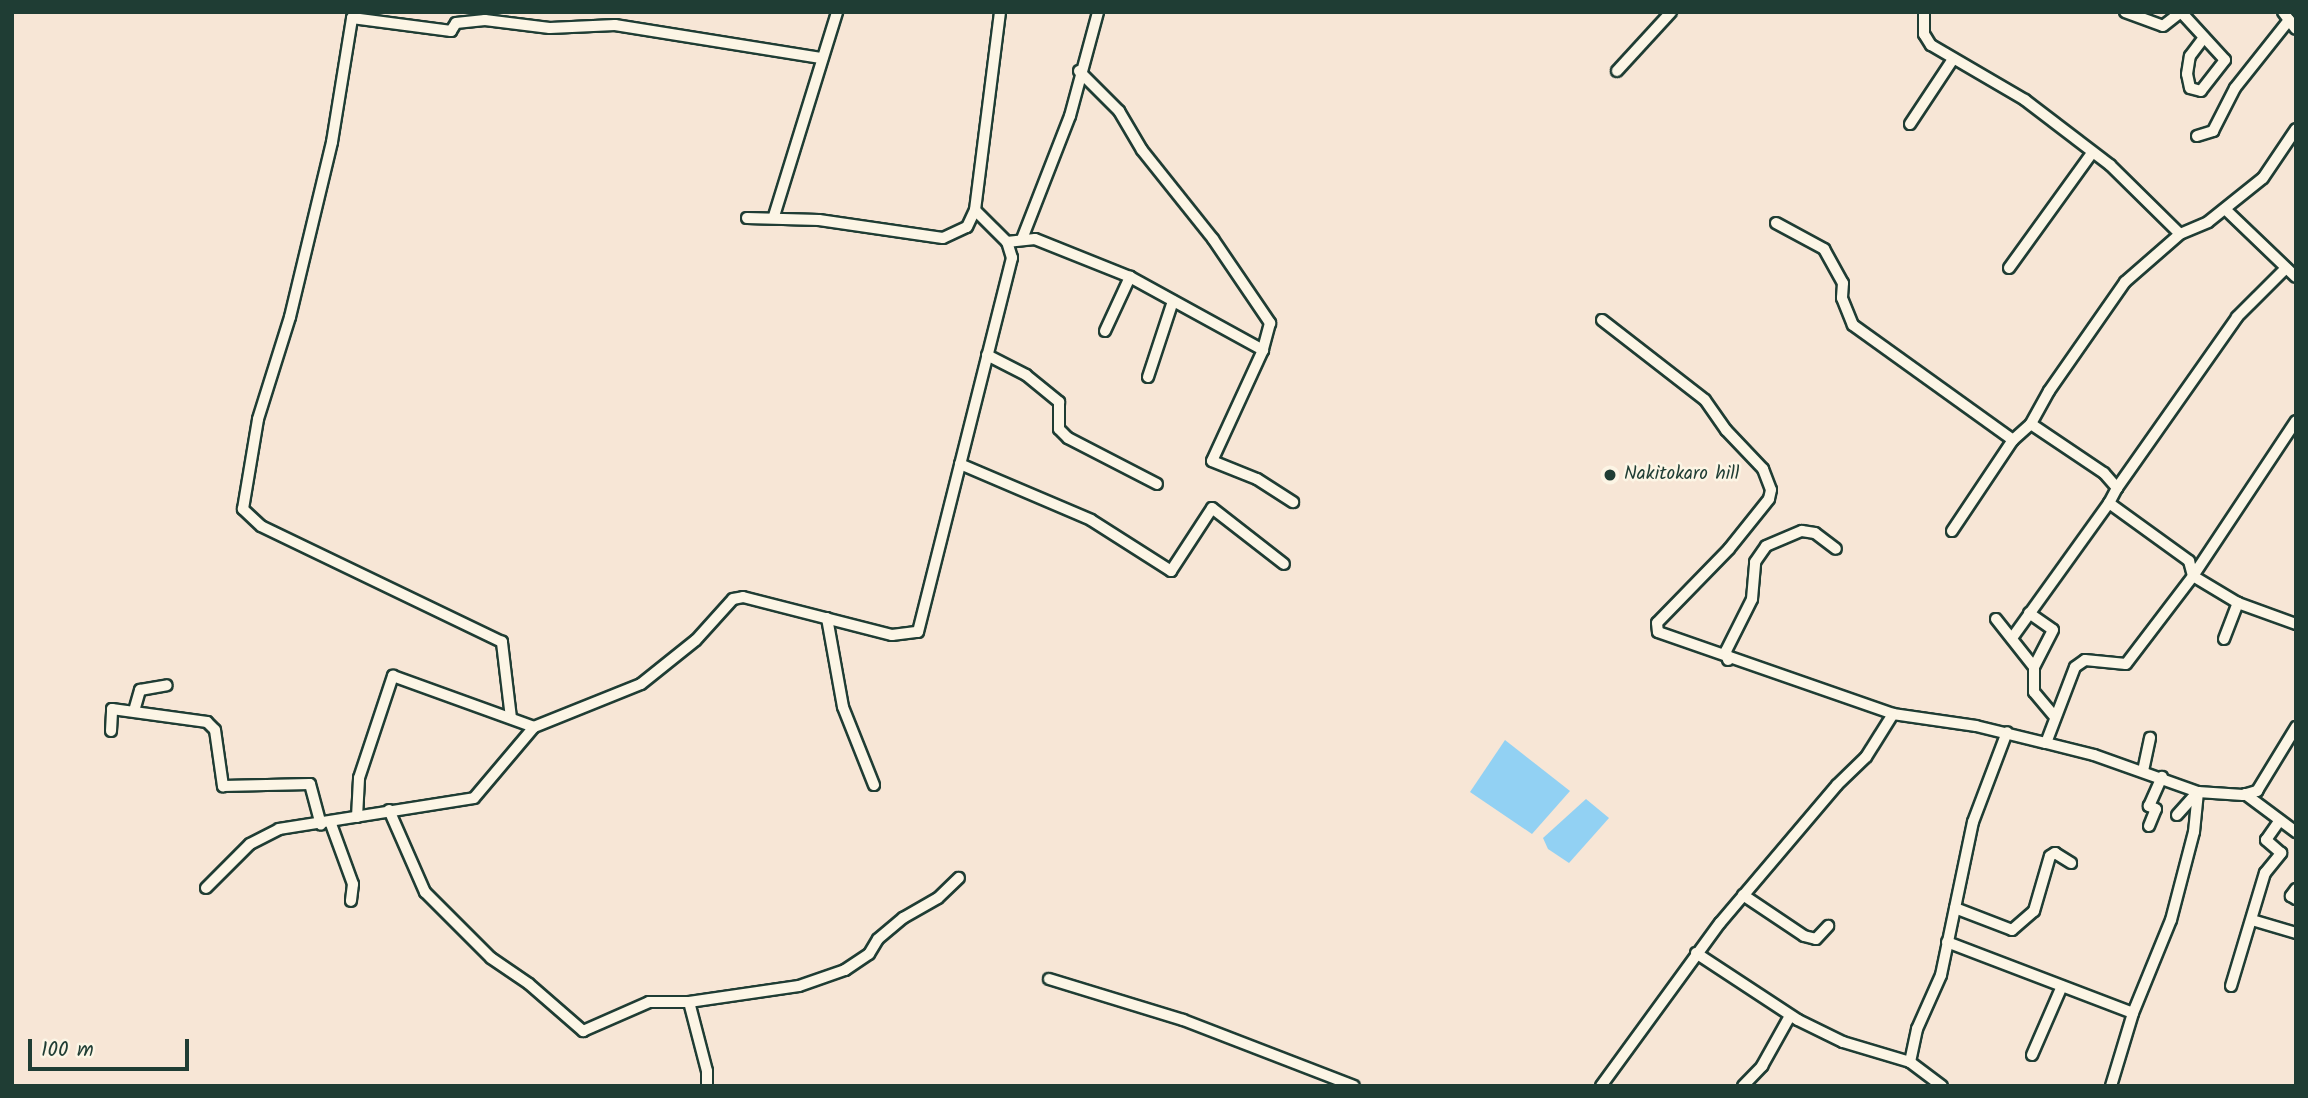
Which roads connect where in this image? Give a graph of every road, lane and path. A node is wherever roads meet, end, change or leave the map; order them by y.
1 (837, 12) edge
2 (1000, 12) edge
3 (1098, 12) edge
4 (1671, 12) edge
5 (1924, 12) edge
6 (2125, 12) edge
7 (2289, 20) edge
8 (2203, 39) junction
9 (822, 58) junction
10 (1954, 59) junction
11 (1079, 71) junction
12 (1617, 71) dead end
13 (1910, 124) dead end
14 (2296, 129) edge
15 (2197, 136) dead end
16 (2092, 153) junction
17 (2225, 209) junction
18 (975, 210) junction
19 (774, 216) junction
20 (747, 218) dead end
21 (1776, 223) dead end
22 (2180, 234) junction
23 (1022, 239) junction
24 (1007, 242) junction
25 (2009, 268) dead end
26 (2286, 268) junction
27 (1130, 277) junction
28 (2296, 277) edge
29 (1173, 301) junction
30 (1602, 320) dead end
31 (1105, 331) dead end
32 (1263, 350) junction
33 (987, 355) junction
34 (1148, 377) dead end
35 (2296, 421) edge
36 (2031, 424) junction
37 (2013, 440) junction
38 (960, 464) junction
39 (1157, 484) dead end
40 (2117, 488) junction
41 (1293, 502) dead end
42 (2109, 503) junction
43 (1952, 531) dead end
44 (1836, 550) dead end
45 (1284, 564) dead end
46 (2193, 576) junction
47 (2238, 603) junction
48 (2029, 613) junction
49 (827, 618) junction
50 (1996, 619) dead end
51 (2296, 624) edge
52 (2012, 638) junction
53 (2224, 639) dead end
54 (1728, 660) junction
55 (2034, 667) junction
56 (167, 685) dead end
57 (134, 710) junction
58 (1893, 714) junction
59 (2054, 716) junction
60 (510, 718) junction
61 (534, 727) junction
62 (2296, 727) edge
63 (111, 731) dead end
64 (2007, 732) junction
65 (2150, 738) dead end
66 (2046, 743) junction
67 (2143, 771) junction
68 (2162, 777) junction
69 (874, 785) dead end
70 (2198, 792) junction
71 (2245, 794) junction
72 (389, 810) junction
73 (2177, 815) dead end
74 (357, 817) junction
75 (2280, 820) junction
76 (326, 824) junction
77 (2149, 826) dead end
78 (2296, 832) edge
79 (2071, 863) dead end
80 (959, 878) dead end
81 (206, 888) dead end
82 (2296, 889) edge
83 (1744, 895) junction
84 (2296, 899) edge
85 (351, 901) dead end
86 (1955, 908) junction
87 (2252, 920) junction
88 (1828, 926) dead end
89 (2296, 933) edge
90 (1947, 942) junction
91 (1696, 953) junction
92 (1049, 979) dead end
93 (2062, 986) junction
94 (2231, 986) dead end
95 (689, 1002) junction
96 (2133, 1013) junction
97 (1790, 1016) junction
98 (2032, 1055) dead end
99 (1910, 1062) junction
100 (706, 1086) edge
101 (1354, 1086) edge
102 (1601, 1086) edge
103 (1743, 1086) edge
104 (1942, 1086) edge
105 (2110, 1086) edge

1 - 9 street
2 - 18 street
3 - 11 street
4 - 12 street
5 - 10 street
6 - 8 street
7 - 15 street
8 - 8 street
9 - 19 street
9 - 60 street
10 - 13 street
10 - 16 street
11 - 23 street
11 - 32 street
14 - 17 street
16 - 22 street
16 - 25 street
17 - 22 street
17 - 26 street
18 - 19 street
18 - 24 street
19 - 20 street
21 - 37 street
22 - 36 street
23 - 24 street
23 - 27 street
24 - 33 street
26 - 28 street
26 - 40 street
27 - 29 street
27 - 31 street
29 - 32 street
29 - 34 street
30 - 54 street
32 - 41 street
33 - 38 street
33 - 39 street
35 - 46 street
36 - 37 street
36 - 40 street
37 - 43 street
38 - 45 street
38 - 49 street
40 - 42 street
42 - 46 street
42 - 48 street
44 - 54 street
46 - 47 street
46 - 59 street
47 - 51 street
47 - 53 street
48 - 52 street
48 - 55 street
49 - 61 street
49 - 69 street
50 - 52 street
52 - 55 street
54 - 58 street
55 - 59 street
56 - 57 street
57 - 63 street
57 - 76 street
58 - 64 street
58 - 83 street
59 - 66 street
60 - 61 street
60 - 74 street
61 - 72 street
62 - 71 street
64 - 66 street
64 - 86 street
65 - 67 street
66 - 67 street
67 - 68 street
68 - 70 street
68 - 77 street
70 - 71 street
70 - 73 street
70 - 96 street
71 - 75 street
72 - 74 street
72 - 95 street
74 - 76 street
75 - 78 street
75 - 87 street
76 - 81 street
76 - 85 street
79 - 86 street
80 - 95 street
82 - 84 street
83 - 88 street
83 - 91 street
86 - 90 street
87 - 89 street
87 - 94 street
90 - 93 street
90 - 99 street
91 - 97 street
91 - 102 street
92 - 101 street
93 - 96 street
93 - 98 street
95 - 100 street
96 - 105 street
97 - 99 street
97 - 103 street
99 - 104 street

